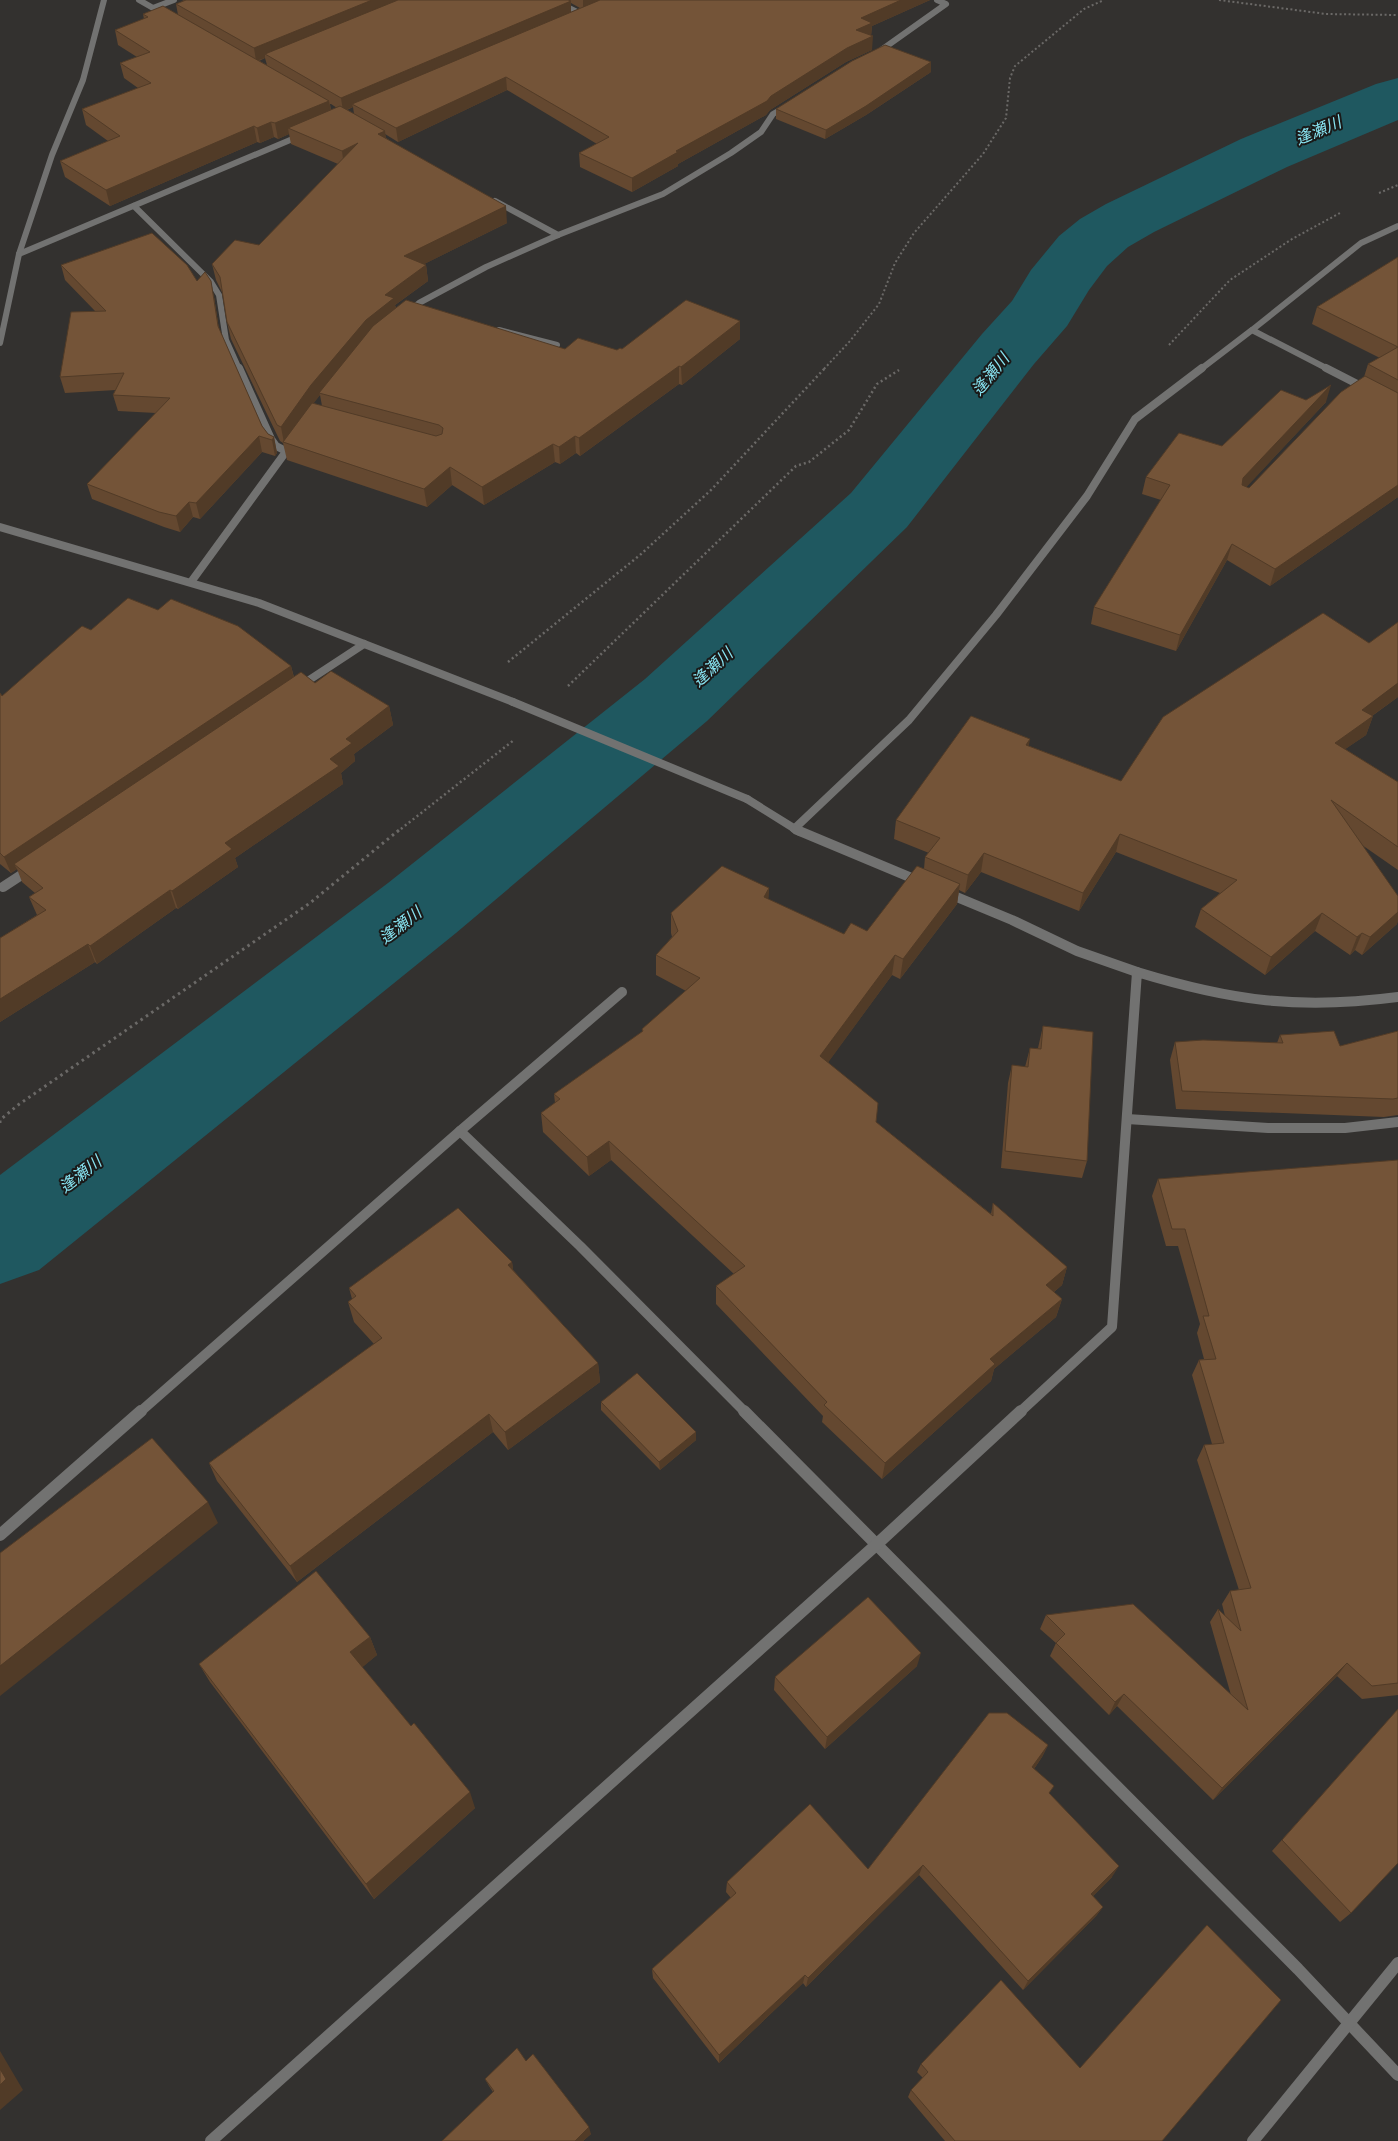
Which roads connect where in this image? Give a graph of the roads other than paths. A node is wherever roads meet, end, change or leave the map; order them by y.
1 (104, 0) edge
2 (139, 0) edge
3 (174, 0) edge
4 (553, 0) edge
5 (937, 0) edge
6 (954, 0) edge
7 (946, 4) junction
8 (153, 8) junction
9 (592, 11) edge
10 (583, 15) junction
11 (170, 18) edge
12 (574, 19) edge
13 (870, 56) edge
14 (790, 104) edge
15 (306, 132) edge
16 (489, 197) edge
17 (134, 206) junction
18 (1398, 226) edge
19 (558, 235) junction
20 (19, 254) junction
21 (414, 307) junction
22 (423, 310) edge
23 (400, 318) edge
24 (490, 327) edge
25 (1252, 330) junction
26 (0, 343) edge
27 (558, 345) edge
28 (1375, 394) edge
29 (297, 436) edge
30 (286, 451) junction
31 (0, 527) edge
32 (191, 582) junction
33 (364, 644) junction
34 (290, 694) edge
35 (794, 829) junction
36 (36, 865) edge
37 (3, 888) dead end
38 (1137, 972) junction
39 (622, 992) dead end
40 (1398, 997) edge
41 (1127, 1120) junction
42 (1398, 1122) edge
43 (460, 1131) junction
44 (0, 1535) edge
45 (876, 1545) junction
46 (1398, 1963) edge
47 (1348, 2024) junction
48 (1398, 2075) edge
49 (211, 2141) edge
50 (1253, 2141) edge

1 - 20 street
2 - 8 street
3 - 8 street
4 - 10 street
5 - 7 street
6 - 7 street
7 - 13 street
8 - 11 street
9 - 10 street
10 - 12 street
14 - 19 street
15 - 17 street
16 - 19 street
17 - 20 street
17 - 30 street
18 - 25 street
19 - 21 street
20 - 26 street
21 - 22 street
21 - 23 street
24 - 27 street
25 - 28 street
25 - 35 street
29 - 30 street
30 - 32 street
31 - 32 street
32 - 33 street
33 - 34 street
33 - 35 street, bridge
35 - 38 street
36 - 37 street
38 - 40 street
38 - 41 street
39 - 43 street
41 - 42 street
41 - 45 street
43 - 44 street
43 - 45 street
45 - 47 street
45 - 49 street
46 - 47 street
47 - 48 street
47 - 50 street

